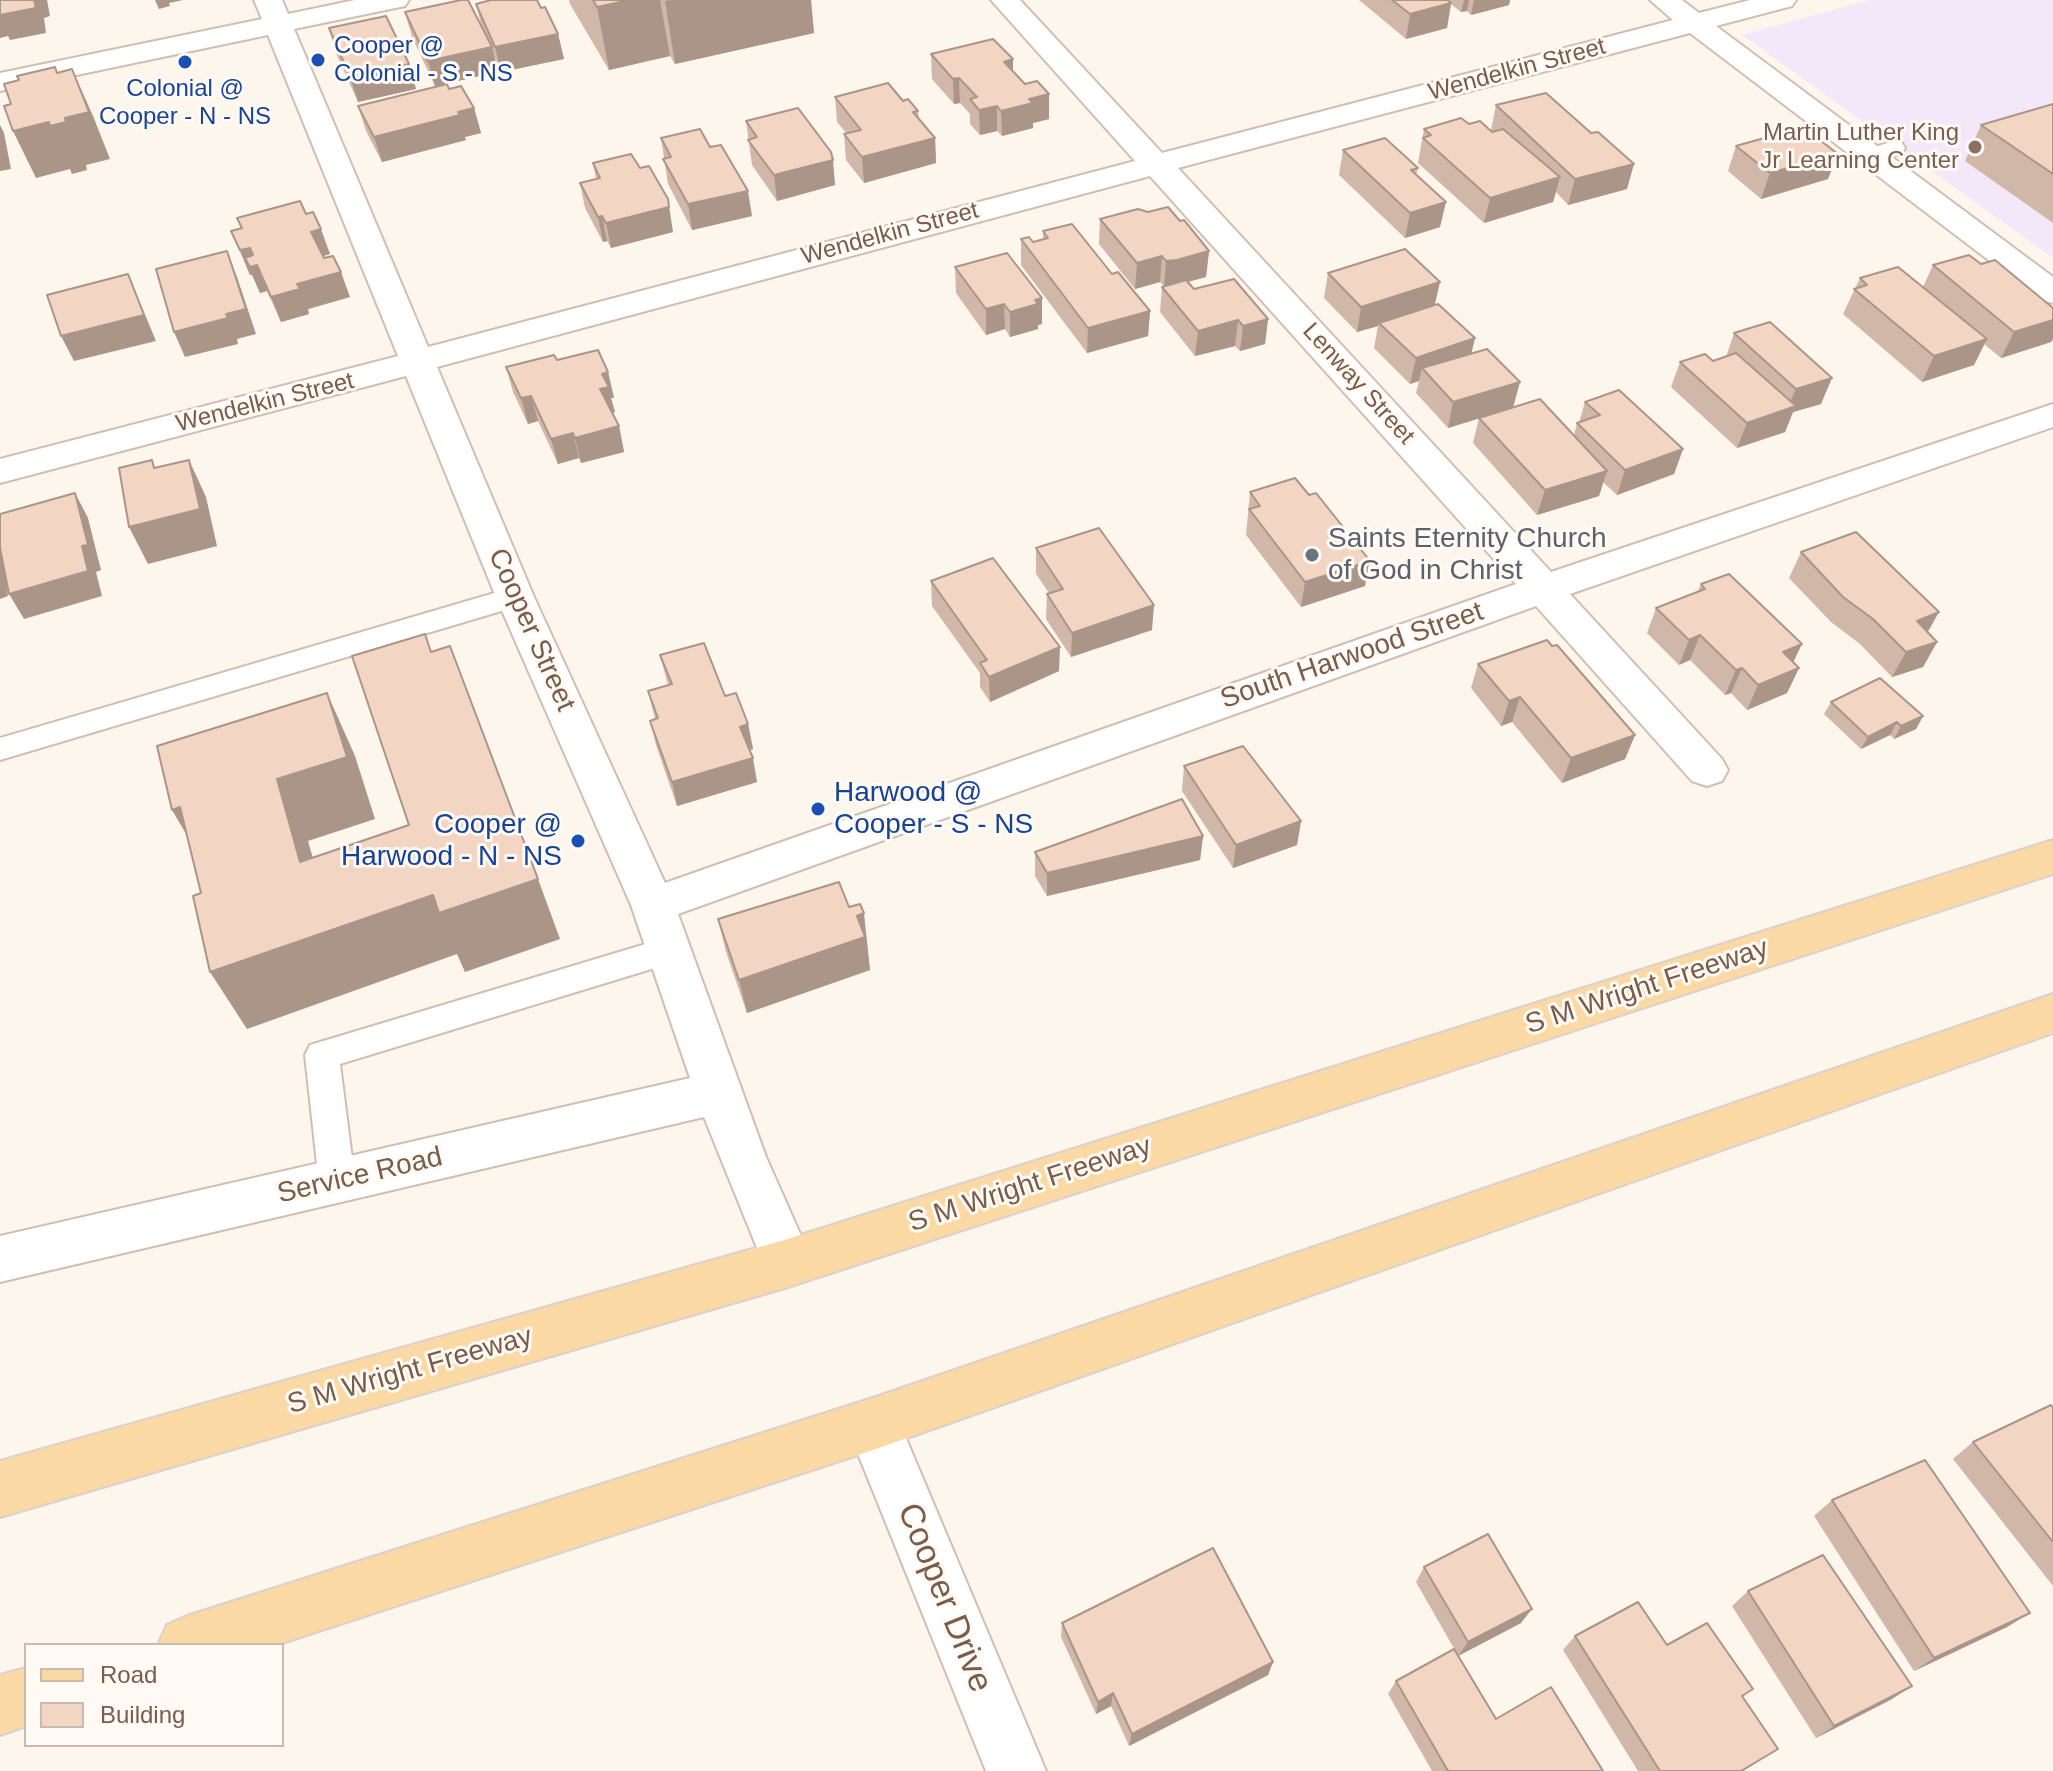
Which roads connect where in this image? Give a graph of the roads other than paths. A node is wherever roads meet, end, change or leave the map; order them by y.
1 (395, 0) edge
2 (1005, 0) edge
3 (1664, 0) edge
4 (1782, 0) edge
5 (273, 12) edge
6 (1695, 24) junction
7 (0, 82) edge
8 (1156, 163) junction
9 (2053, 293) edge
10 (418, 360) junction
11 (2053, 415) edge
12 (0, 471) edge
13 (1543, 589) junction
14 (515, 597) junction
15 (0, 749) edge
16 (1707, 770) dead end
17 (2053, 857) edge
18 (653, 905) junction
19 (669, 950) junction
20 (2053, 1013) edge
21 (720, 1092) junction
22 (337, 1182) junction
23 (0, 1259) edge
24 (788, 1263) junction
25 (873, 1424) junction
26 (0, 1489) edge
27 (193, 1643) edge
28 (24, 1698) edge
29 (0, 1705) edge
30 (1016, 1771) edge

1 - 5 street
2 - 8 street, Lenway Street
3 - 6 street
4 - 6 street, Wendelkin Street
5 - 7 street
5 - 10 street, Cooper Street
6 - 8 street, Wendelkin Street
6 - 9 street
8 - 10 street, Wendelkin Street
8 - 13 street, Lenway Street
10 - 12 street, Wendelkin Street
10 - 14 street, Cooper Street
11 - 13 street, South Harwood Street
13 - 16 street, Lenway Street
13 - 18 street, South Harwood Street
14 - 15 lane
14 - 18 street, Cooper Street
17 - 24 main road, S M Wright Freeway
18 - 19 street, Cooper Street
19 - 21 street, Cooper Street
19 - 22 lane
20 - 25 main road
21 - 22 street, Service Road
21 - 24 street, Cooper Street
22 - 23 street, Service Road
24 - 26 main road, S M Wright Freeway
25 - 27 main road
25 - 30 street, Cooper Drive
28 - 29 main road

